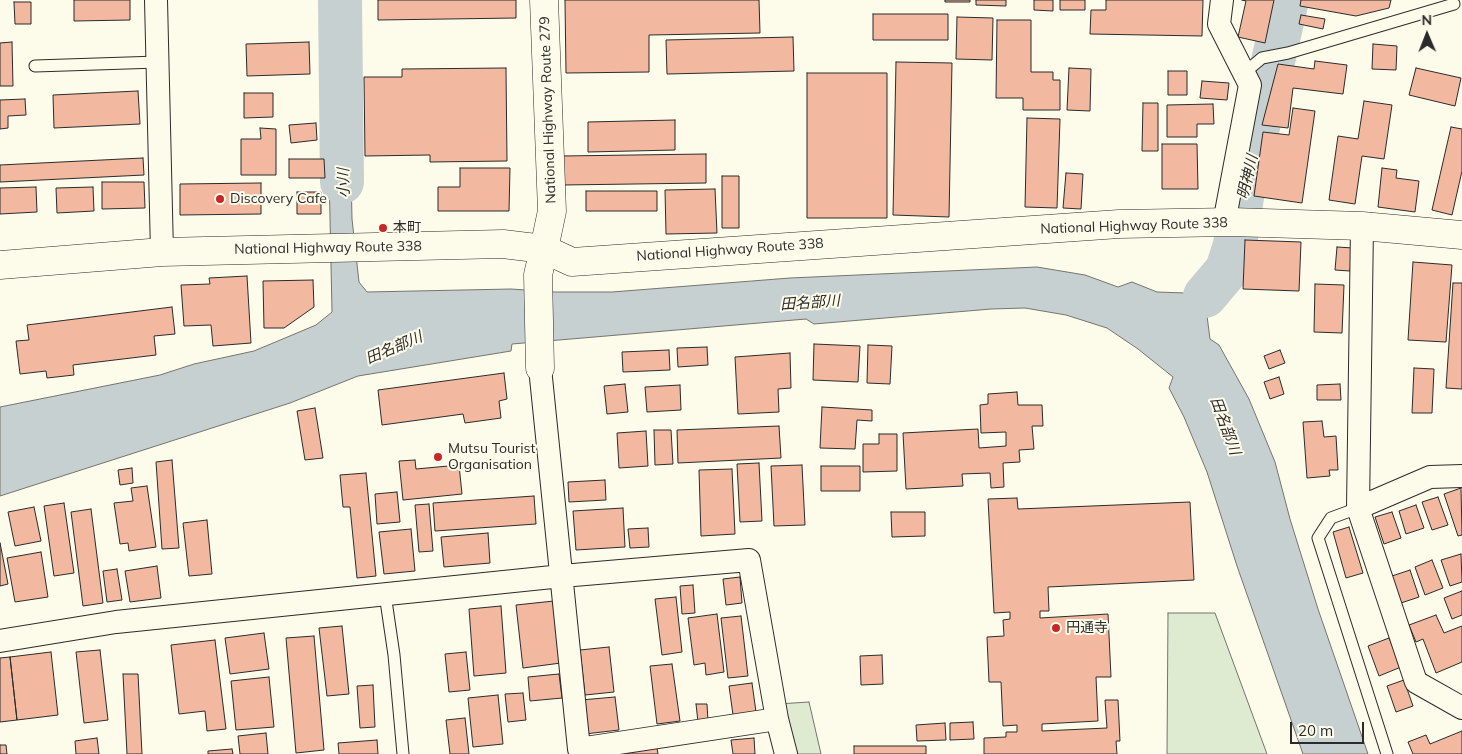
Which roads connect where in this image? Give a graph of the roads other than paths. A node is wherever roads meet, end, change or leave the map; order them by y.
1 (156, 0) edge
2 (544, 0) edge
3 (1222, 0) edge
4 (1454, 4) dead end
5 (158, 62) junction
6 (35, 66) dead end
7 (1244, 73) junction
8 (1235, 223) junction
9 (1362, 226) junction
10 (1462, 235) edge
11 (162, 252) junction
12 (541, 262) junction
13 (0, 265) edge
14 (540, 368) joint
15 (1462, 476) edge
16 (1358, 508) junction
17 (562, 576) junction
18 (384, 594) junction
19 (0, 641) edge
20 (1462, 708) edge
21 (777, 719) junction
22 (403, 754) edge
23 (786, 754) edge
24 (1387, 754) edge

1 - 5 street
2 - 12 main road, National Highway Route 279
3 - 7 street
4 - 7 lane
5 - 6 lane
5 - 11 street
7 - 8 street
8 - 9 main road, National Highway Route 338
8 - 12 main road, National Highway Route 338
9 - 10 main road, National Highway Route 338
9 - 16 street
11 - 12 main road, National Highway Route 338
11 - 13 main road, National Highway Route 338
12 - 14 main road, National Highway Route 279
14 - 17 street
15 - 16 street
16 - 20 street
16 - 24 lane
17 - 18 street
17 - 21 street
17 - 21 street
18 - 19 street
18 - 22 lane
21 - 23 street

